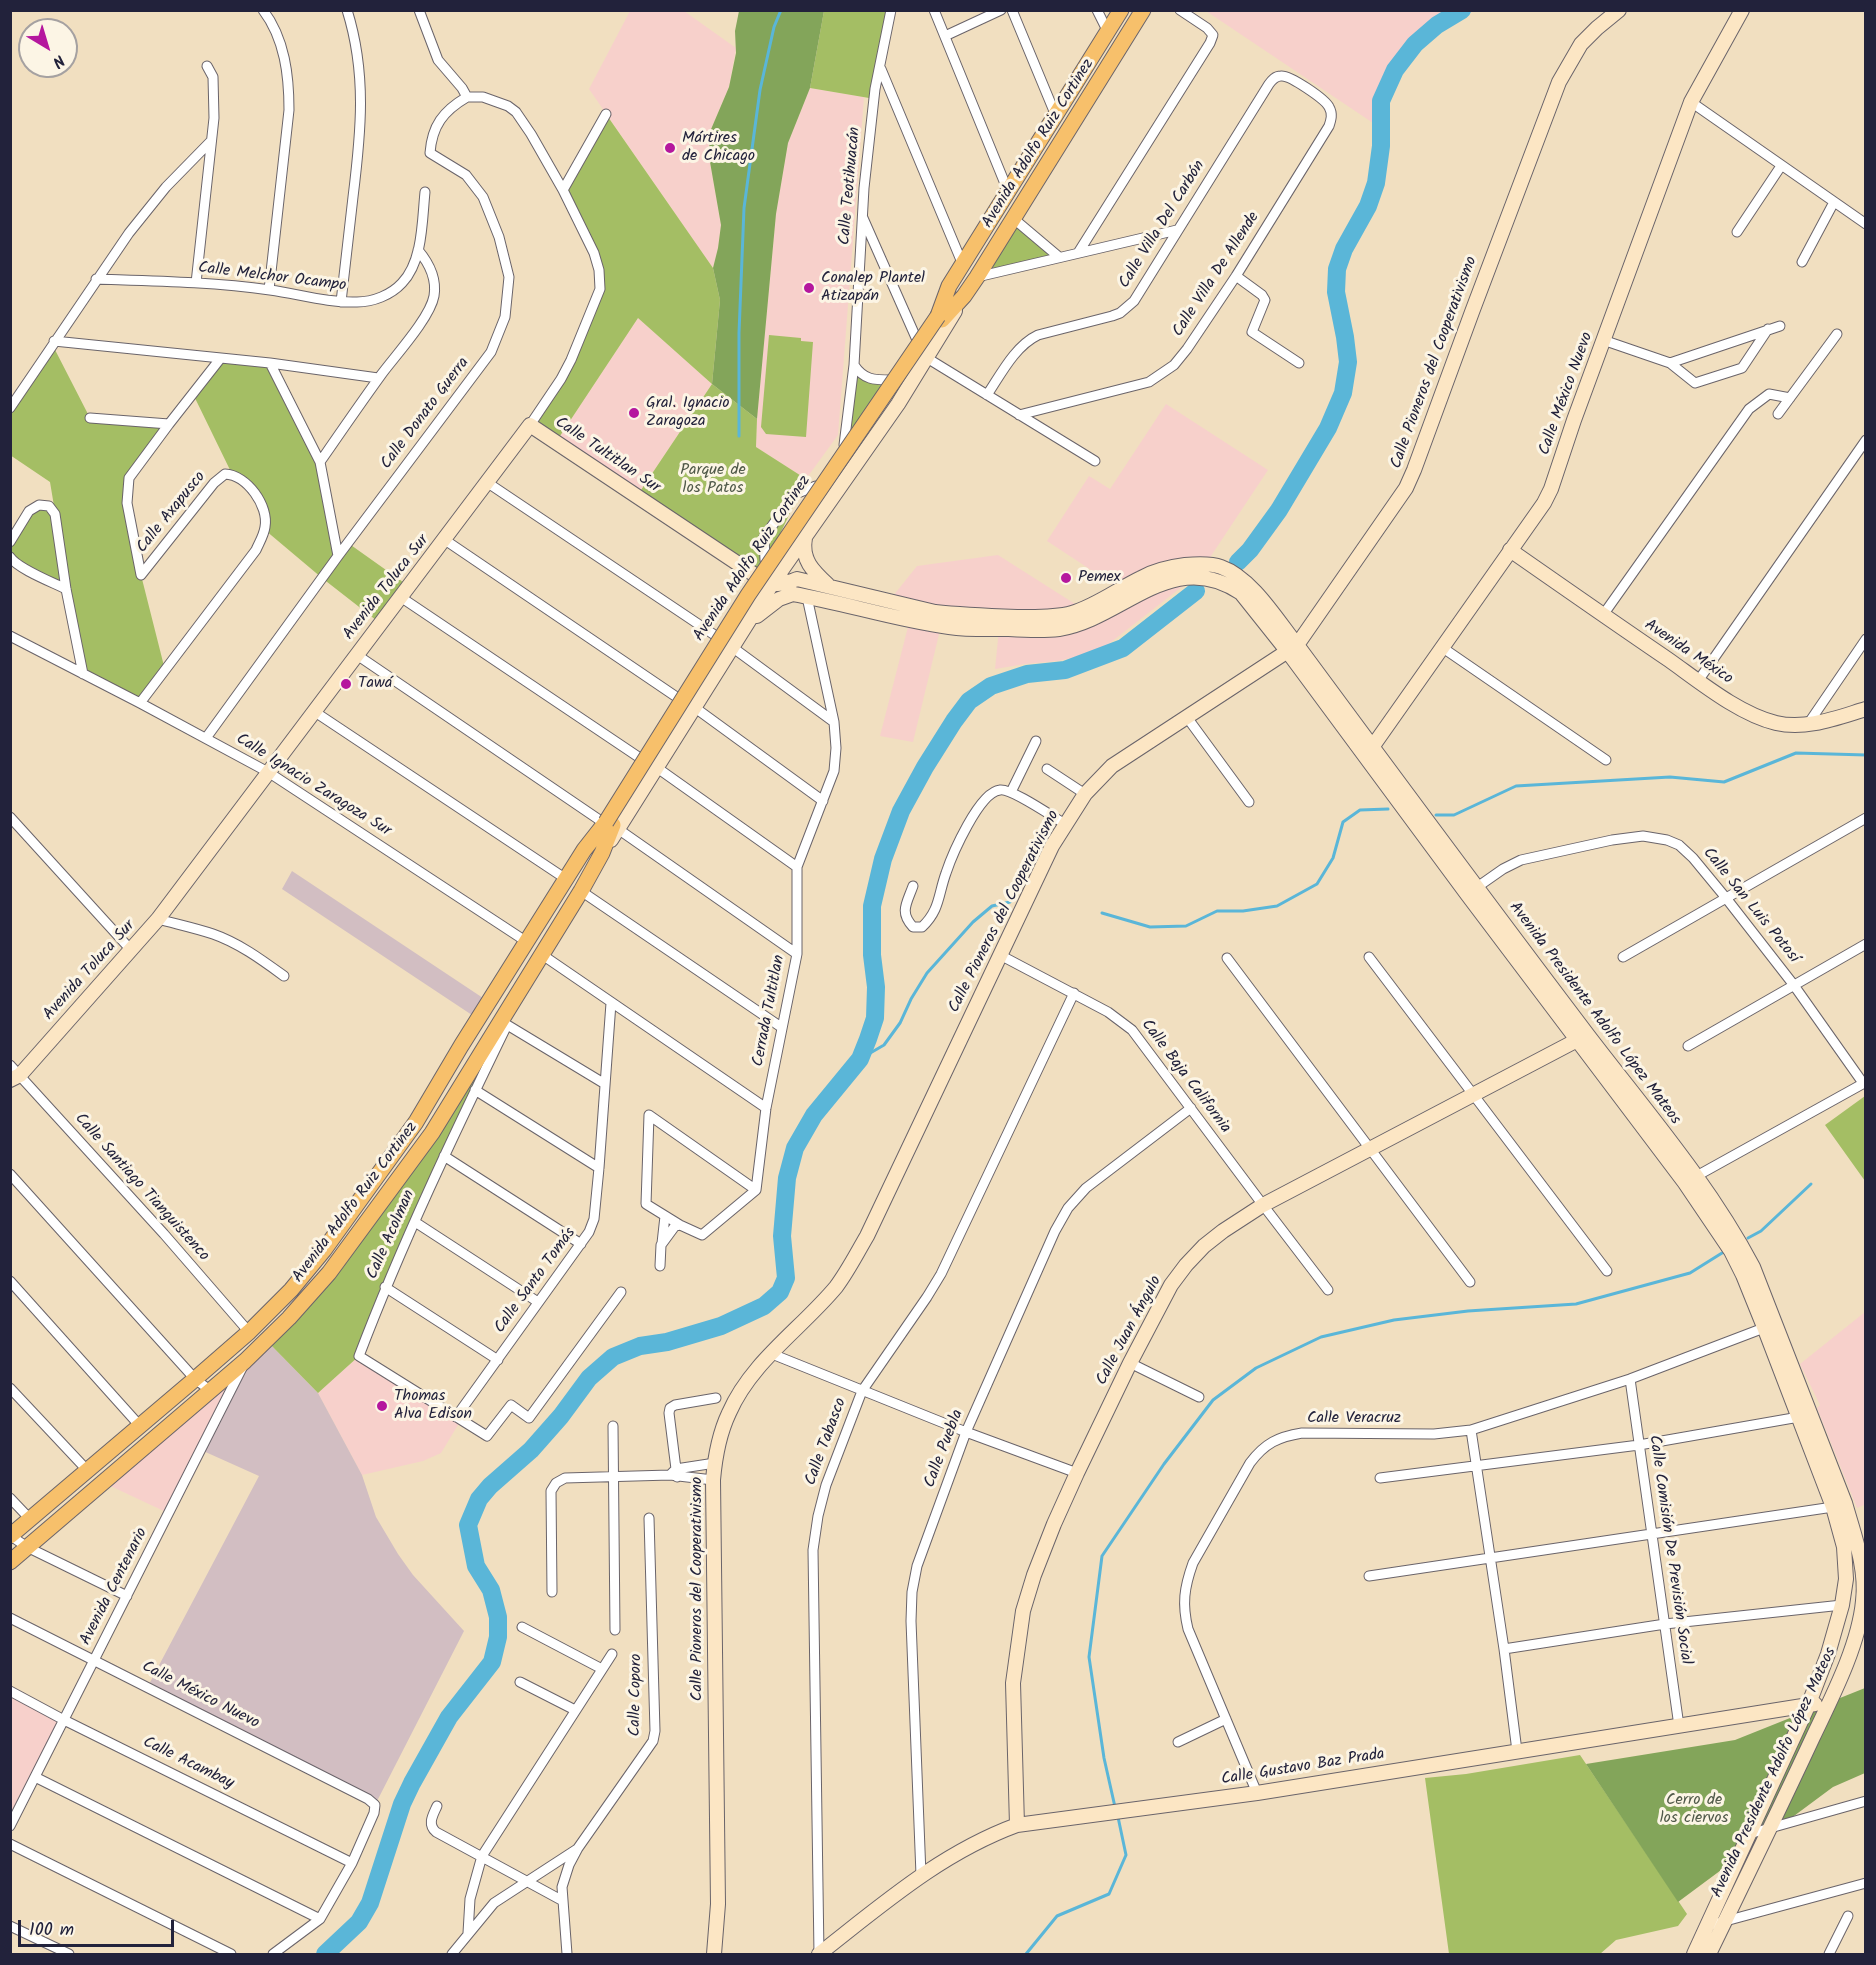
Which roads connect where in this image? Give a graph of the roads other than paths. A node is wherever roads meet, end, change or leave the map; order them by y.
1 (263, 10) edge
2 (348, 10) edge
3 (419, 10) edge
4 (891, 10) edge
5 (934, 10) edge
6 (1001, 10) edge
7 (1012, 10) edge
8 (1097, 10) edge
9 (1121, 10) edge
10 (1143, 10) edge
11 (1180, 10) edge
12 (1619, 10) edge
13 (1742, 10) edge
14 (988, 13) edge
15 (1108, 33) junction
16 (945, 36) junction
17 (207, 66) dead end
18 (880, 69) junction
19 (1282, 76) joint
20 (467, 97) junction
21 (1691, 102) junction
22 (606, 114) dead end
23 (1056, 117) junction
24 (211, 141) junction
25 (1781, 166) junction
26 (563, 190) junction
27 (1008, 191) junction
28 (425, 192) dead end
29 (1834, 202) junction
30 (862, 215) junction
31 (1014, 219) junction
32 (1866, 224) edge
33 (1177, 230) junction
34 (1737, 232) dead end
35 (418, 250) junction
36 (1078, 253) junction
37 (1059, 257) junction
38 (1802, 262) dead end
39 (963, 265) junction
40 (1236, 276) junction
41 (977, 277) junction
42 (96, 279) junction
43 (196, 283) junction
44 (949, 286) junction
45 (269, 290) junction
46 (964, 296) junction
47 (340, 302) junction
48 (940, 318) junction
49 (1780, 326) dead end
50 (1768, 329) junction
51 (1837, 334) dead end
52 (916, 340) junction
53 (1604, 340) junction
54 (54, 341) junction
55 (927, 358) junction
56 (220, 359) junction
57 (270, 363) junction
58 (1299, 363) dead end
59 (1670, 363) junction
60 (854, 365) junction
61 (378, 378) junction
62 (891, 380) junction
63 (987, 395) junction
64 (1790, 398) junction
65 (10, 408) edge
66 (1778, 414) dead end
67 (1019, 415) junction
68 (90, 418) dead end
69 (169, 424) junction
70 (530, 425) junction
71 (858, 425) junction
72 (1866, 440) edge
73 (844, 445) junction
74 (1095, 461) dead end
75 (320, 462) junction
76 (488, 483) junction
77 (805, 536) junction
78 (445, 540) junction
79 (10, 542) edge
80 (1510, 550) junction
81 (338, 556) junction
82 (10, 557) edge
83 (755, 575) junction
84 (782, 584) junction
85 (829, 586) junction
86 (66, 589) junction
87 (807, 597) junction
88 (402, 598) junction
89 (1603, 615) junction
90 (745, 628) junction
91 (10, 636) edge
92 (716, 636) junction
93 (1866, 639) edge
94 (732, 647) junction
95 (1292, 648) junction
96 (1443, 648) junction
97 (357, 655) junction
98 (83, 674) junction
99 (1698, 681) junction
100 (678, 698) junction
101 (140, 703) junction
102 (694, 707) junction
103 (1866, 709) edge
104 (315, 712) junction
105 (1186, 716) junction
106 (834, 722) junction
107 (1808, 724) junction
108 (659, 728) junction
109 (206, 738) junction
110 (675, 738) junction
111 (1036, 741) dead end
112 (1368, 752) junction
113 (640, 758) junction
114 (1606, 760) dead end
115 (656, 767) junction
116 (1047, 769) dead end
117 (268, 772) junction
118 (1011, 792) junction
119 (1085, 794) junction
120 (823, 801) junction
121 (1249, 802) dead end
122 (10, 817) edge
123 (1866, 818) edge
124 (610, 824) junction
125 (1065, 824) junction
126 (797, 867) junction
127 (566, 879) junction
128 (913, 886) dead end
129 (581, 891) junction
130 (1472, 891) junction
131 (1726, 898) junction
132 (158, 920) junction
133 (526, 942) junction
134 (1866, 944) edge
135 (131, 950) junction
136 (541, 954) junction
137 (797, 954) junction
138 (1000, 955) junction
139 (1369, 957) dead end
140 (1623, 957) dead end
141 (1227, 958) dead end
142 (284, 976) dead end
143 (1793, 984) junction
144 (1074, 993) junction
145 (611, 1003) junction
146 (504, 1023) junction
147 (781, 1027) junction
148 (1582, 1037) junction
149 (1688, 1046) dead end
150 (14, 1073) edge
151 (1864, 1083) edge
152 (604, 1084) junction
153 (475, 1090) junction
154 (1473, 1094) junction
155 (766, 1108) junction
156 (1191, 1108) junction
157 (1370, 1150) junction
158 (444, 1156) junction
159 (599, 1168) junction
160 (10, 1174) edge
161 (1691, 1179) junction
162 (756, 1190) junction
163 (1263, 1205) junction
164 (665, 1216) junction
165 (415, 1222) junction
166 (680, 1225) junction
167 (581, 1244) junction
168 (662, 1245) junction
169 (315, 1261) junction
170 (660, 1266) dead end
171 (1607, 1271) dead end
172 (329, 1273) junction
173 (10, 1281) edge
174 (1470, 1282) dead end
175 (385, 1287) junction
176 (1329, 1290) dead end
177 (621, 1292) dead end
178 (538, 1302) junction
179 (1769, 1326) junction
180 (249, 1332) junction
181 (772, 1354) junction
182 (498, 1360) junction
183 (245, 1361) junction
184 (1130, 1363) junction
185 (195, 1379) junction
186 (1630, 1379) junction
187 (10, 1388) edge
188 (211, 1391) junction
189 (862, 1391) junction
190 (1199, 1397) dead end
191 (716, 1398) dead end
192 (456, 1417) junction
193 (1799, 1417) junction
194 (141, 1426) junction
195 (613, 1426) dead end
196 (1471, 1430) junction
197 (966, 1432) junction
198 (1639, 1444) junction
199 (715, 1463) junction
200 (1477, 1465) junction
201 (87, 1470) junction
202 (1077, 1473) junction
203 (674, 1474) junction
204 (613, 1476) junction
205 (1380, 1478) dead end
206 (713, 1480) junction
207 (10, 1498) edge
208 (1833, 1507) junction
209 (29, 1518) junction
210 (649, 1518) dead end
211 (1652, 1535) junction
212 (11, 1536) edge
213 (27, 1547) junction
214 (1490, 1557) junction
215 (10, 1562) edge
216 (1864, 1573) edge
217 (1369, 1576) dead end
218 (1846, 1579) junction
219 (552, 1592) dead end
220 (127, 1596) junction
221 (1842, 1605) junction
222 (10, 1618) edge
223 (1665, 1624) junction
224 (1863, 1624) edge
225 (522, 1627) dead end
226 (615, 1629) dead end
227 (1504, 1649) junction
228 (612, 1654) dead end
229 (94, 1661) junction
230 (602, 1668) junction
231 (520, 1682) dead end
232 (10, 1691) edge
233 (1829, 1702) junction
234 (1808, 1706) junction
235 (575, 1710) junction
236 (1226, 1719) junction
237 (64, 1720) junction
238 (1679, 1726) junction
239 (1178, 1742) dead end
240 (1518, 1750) junction
241 (35, 1777) junction
242 (1257, 1793) junction
243 (1866, 1801) edge
244 (437, 1806) dead end
245 (1017, 1825) junction
246 (10, 1826) edge
247 (1771, 1828) junction
248 (1749, 1834) junction
249 (10, 1844) edge
250 (578, 1848) junction
251 (482, 1856) junction
252 (352, 1863) junction
253 (921, 1875) junction
254 (527, 1881) junction
255 (1866, 1882) edge
256 (562, 1901) junction
257 (1848, 1916) dead end
258 (320, 1919) junction
259 (1726, 1920) junction
260 (10, 1926) edge
261 (1707, 1926) junction
262 (468, 1933) junction
263 (69, 1954) edge
264 (231, 1954) edge
265 (273, 1954) edge
266 (453, 1954) edge
267 (567, 1954) edge
268 (714, 1954) edge
269 (819, 1954) edge
270 (1694, 1954) edge
271 (1709, 1954) edge
272 (1829, 1954) edge

1 - 45 street
2 - 47 street
3 - 20 street
4 - 18 street, Calle Teotihuacán
5 - 16 street
6 - 14 street
7 - 23 street
8 - 15 street
9 - 15 main road, Avenida Adolfo Ruiz Cortinez
10 - 31 main road, Avenida Adolfo Ruiz Cortinez
11 - 36 street
12 - 95 street, Calle Pioneros del Cooperativismo
13 - 21 street, Calle México Nuevo
14 - 16 street
15 - 23 main road, Avenida Adolfo Ruiz Cortinez
16 - 27 street
17 - 24 street
18 - 30 street, Calle Teotihuacán
18 - 39 street
19 - 33 street, Calle Villa Del Carbón
19 - 40 street, Calle Villa De Allende
20 - 26 street, Avenida Toluca Sur
20 - 81 street, Calle Donato Guerra
21 - 25 street
21 - 53 street, Calle México Nuevo
22 - 26 street
23 - 27 main road, Avenida Adolfo Ruiz Cortinez
24 - 42 street
24 - 43 street
25 - 29 street
25 - 34 street
26 - 70 street, Avenida Toluca Sur
27 - 39 main road, Avenida Adolfo Ruiz Cortinez
28 - 35 street, Calle Melchor Ocampo
29 - 32 street
29 - 38 street
30 - 52 street
30 - 60 street, Calle Teotihuacán
31 - 37 street
31 - 41 main road, Avenida Adolfo Ruiz Cortinez
33 - 36 street
33 - 63 street, Calle Villa Del Carbón
35 - 47 street, Calle Melchor Ocampo
35 - 61 street
36 - 37 street
37 - 41 street
39 - 44 main road, Avenida Adolfo Ruiz Cortinez
40 - 58 street
40 - 67 street, Calle Villa De Allende
41 - 46 main road, Avenida Adolfo Ruiz Cortinez
42 - 43 street, Calle Melchor Ocampo
42 - 54 street
43 - 45 street, Calle Melchor Ocampo
44 - 48 main road, Avenida Adolfo Ruiz Cortinez
44 - 52 street, Avenida Adolfo Ruiz Cortinez
45 - 47 street, Calle Melchor Ocampo
46 - 48 main road, Avenida Adolfo Ruiz Cortinez
46 - 55 street, Avenida Adolfo Ruiz Cortinez
48 - 124 main road, Avenida Adolfo Ruiz Cortinez, bridge
49 - 50 street
50 - 59 street
50 - 59 street
51 - 64 street
52 - 62 street, Avenida Adolfo Ruiz Cortinez
53 - 59 street
53 - 80 street, Calle México Nuevo
54 - 56 street
54 - 65 street
55 - 63 street
55 - 77 street, Avenida Adolfo Ruiz Cortinez
56 - 57 street
56 - 69 street, Calle Axapusco
57 - 61 street
57 - 75 street
60 - 62 street
60 - 73 street, Calle Teotihuacán
61 - 75 street
62 - 71 street, Avenida Adolfo Ruiz Cortinez
63 - 67 street
64 - 66 street
64 - 89 street
67 - 74 street
68 - 69 street
69 - 101 street, Calle Axapusco
70 - 76 street, Avenida Toluca Sur
70 - 83 street, Calle Tultitlan Sur
71 - 73 street, Avenida Adolfo Ruiz Cortinez
71 - 84 street
72 - 99 street
73 - 83 street, Avenida Adolfo Ruiz Cortinez
75 - 81 street
76 - 78 street, Avenida Toluca Sur
76 - 92 street
77 - 84 street, Avenida Adolfo Ruiz Cortinez
77 - 85 street
78 - 88 street, Avenida Toluca Sur
78 - 100 street
79 - 86 street
80 - 89 street, Avenida México
80 - 96 street, Calle México Nuevo
81 - 109 street, Calle Donato Guerra
82 - 86 street
83 - 84 street, Avenida Presidente Adolfo López Mateos
83 - 92 street, Avenida Adolfo Ruiz Cortinez
84 - 85 street, Avenida Presidente Adolfo López Mateos
84 - 87 street, Avenida Presidente Adolfo López Mateos
84 - 90 street, Avenida Adolfo Ruiz Cortinez
84 - 90 street
85 - 95 street, Avenida Presidente Adolfo López Mateos
86 - 98 street
87 - 95 street, Avenida Presidente Adolfo López Mateos
87 - 106 street, Cerrada Tultitlan
88 - 97 street, Avenida Toluca Sur
88 - 113 street
89 - 99 street, Avenida México
90 - 94 street, Avenida Adolfo Ruiz Cortinez
91 - 98 street, Calle Ignacio Zaragoza Sur
92 - 100 street, Avenida Adolfo Ruiz Cortinez
93 - 107 street
94 - 102 street, Avenida Adolfo Ruiz Cortinez
94 - 106 street
95 - 105 street, Calle Pioneros del Cooperativismo
95 - 112 street, Avenida Presidente Adolfo López Mateos
96 - 112 street, Calle México Nuevo
96 - 114 street
97 - 104 street, Avenida Toluca Sur
97 - 124 street
98 - 101 street, Calle Ignacio Zaragoza Sur
99 - 107 street, Avenida México
100 - 108 street, Avenida Adolfo Ruiz Cortinez
101 - 109 street, Calle Ignacio Zaragoza Sur
102 - 110 street, Avenida Adolfo Ruiz Cortinez
102 - 120 street
103 - 107 street, Avenida México
104 - 117 street, Avenida Toluca Sur
104 - 127 street
105 - 119 street, Calle Pioneros del Cooperativismo
105 - 121 street
106 - 120 street, Cerrada Tultitlan
108 - 110 street
108 - 113 street, Avenida Adolfo Ruiz Cortinez
109 - 117 street, Calle Ignacio Zaragoza Sur
110 - 115 street, Avenida Adolfo Ruiz Cortinez
111 - 118 street
112 - 130 street, Avenida Presidente Adolfo López Mateos
113 - 124 street, Avenida Adolfo Ruiz Cortinez
115 - 124 street, Avenida Adolfo Ruiz Cortinez
115 - 126 street
116 - 119 street
117 - 132 street, Avenida Toluca Sur
117 - 133 street, Calle Ignacio Zaragoza Sur
118 - 125 street
118 - 128 street
119 - 125 street, Calle Pioneros del Cooperativismo
120 - 126 street, Cerrada Tultitlan
122 - 135 street
123 - 131 street
124 - 127 main road, Avenida Adolfo Ruiz Cortinez
124 - 129 main road, Avenida Adolfo Ruiz Cortinez
124 - 137 street
125 - 138 street, Calle Pioneros del Cooperativismo
126 - 137 street, Cerrada Tultitlan
127 - 133 main road, Avenida Adolfo Ruiz Cortinez
129 - 136 main road, Avenida Adolfo Ruiz Cortinez
129 - 147 street
130 - 131 street, Calle San Luis Potosí
130 - 148 street, Avenida Presidente Adolfo López Mateos
131 - 140 street
131 - 143 street, Calle San Luis Potosí
132 - 135 street, Avenida Toluca Sur
132 - 142 street
133 - 169 main road, Avenida Adolfo Ruiz Cortinez
134 - 143 street
135 - 150 street, Avenida Toluca Sur
136 - 145 street
136 - 146 main road, Avenida Adolfo Ruiz Cortinez
137 - 147 street, Cerrada Tultitlan
138 - 144 street, Calle Baja California
138 - 181 street, Calle Pioneros del Cooperativismo
139 - 154 street
141 - 157 street
143 - 149 street
143 - 151 street, Calle San Luis Potosí
144 - 156 street, Calle Baja California
144 - 189 street, Calle Tabasco
145 - 152 street, Calle Santo Tomás
145 - 155 street
146 - 152 street
146 - 153 street, Calle Acolman
146 - 172 main road, Avenida Adolfo Ruiz Cortinez
147 - 155 street, Cerrada Tultitlan
148 - 154 street, Calle Juan Ángulo
148 - 161 street, Avenida Presidente Adolfo López Mateos
150 - 180 street, Calle Santiago Tianguistenco
151 - 161 street
152 - 159 street, Calle Santo Tomás
153 - 158 street, Calle Acolman
153 - 159 street
154 - 157 street, Calle Juan Ángulo
154 - 171 street
155 - 162 street, Cerrada Tultitlan
156 - 163 street, Calle Baja California
156 - 197 street, Calle Puebla
157 - 163 street, Calle Juan Ángulo
157 - 174 street
158 - 165 street, Calle Acolman
158 - 167 street
159 - 167 street, Calle Santo Tomás
160 - 185 street
161 - 179 street, Avenida Presidente Adolfo López Mateos
162 - 164 street
162 - 166 street
163 - 176 street, Calle Baja California
163 - 184 street, Calle Juan Ángulo
164 - 166 street
164 - 168 street
165 - 175 street, Calle Acolman
165 - 178 street
166 - 168 street
167 - 178 street, Calle Santo Tomás
168 - 170 street
169 - 172 main road
169 - 180 main road, Avenida Adolfo Ruiz Cortinez
172 - 183 main road, Avenida Adolfo Ruiz Cortinez
173 - 194 street
175 - 182 street
175 - 192 street, Calle Acolman
177 - 192 street
178 - 182 street, Calle Santo Tomás
179 - 186 street, Calle Veracruz
179 - 193 street, Avenida Presidente Adolfo López Mateos
179 - 216 street, Avenida Presidente Adolfo López Mateos
180 - 185 main road, Avenida Adolfo Ruiz Cortinez
181 - 189 street
181 - 199 street, Calle Pioneros del Cooperativismo
182 - 192 street, Calle Santo Tomás
183 - 188 main road, Avenida Adolfo Ruiz Cortinez
183 - 220 street, Avenida Centenario
184 - 190 street
184 - 202 street, Calle Juan Ángulo
185 - 188 street
185 - 194 main road, Avenida Adolfo Ruiz Cortinez
186 - 196 street, Calle Veracruz
186 - 198 street, Calle Comisión De Previsión Social
187 - 201 street
188 - 213 main road, Avenida Adolfo Ruiz Cortinez
189 - 197 street
189 - 269 street, Calle Tabasco
191 - 203 street
193 - 198 street
193 - 208 street, Avenida Presidente Adolfo López Mateos
194 - 201 main road, Avenida Adolfo Ruiz Cortinez
195 - 204 street
196 - 200 street
196 - 236 street, Calle Veracruz
197 - 202 street
197 - 253 street, Calle Puebla
198 - 200 street
198 - 211 street, Calle Comisión De Previsión Social
199 - 203 street
199 - 206 street, Calle Pioneros del Cooperativismo
200 - 205 street
200 - 214 street
201 - 209 main road, Avenida Adolfo Ruiz Cortinez
202 - 245 street, Calle Juan Ángulo
203 - 204 street
203 - 206 street
204 - 219 street
204 - 226 street
206 - 268 street, Calle Pioneros del Cooperativismo
207 - 209 street
208 - 211 street
208 - 218 street, Avenida Presidente Adolfo López Mateos
209 - 212 main road, Avenida Adolfo Ruiz Cortinez
210 - 250 street, Calle Coporo
211 - 214 street
211 - 223 street, Calle Comisión De Previsión Social
212 - 213 street
213 - 215 main road, Avenida Adolfo Ruiz Cortinez
213 - 220 street
214 - 217 street
214 - 227 street
216 - 218 street
216 - 224 street, Avenida Presidente Adolfo López Mateos
218 - 221 street, Avenida Presidente Adolfo López Mateos
220 - 229 street, Avenida Centenario
221 - 223 street
221 - 224 street
221 - 234 street, Avenida Presidente Adolfo López Mateos
222 - 229 street, Calle México Nuevo
223 - 227 street
223 - 238 street, Calle Comisión De Previsión Social
224 - 233 street, Avenida Presidente Adolfo López Mateos
225 - 230 street
227 - 240 street
228 - 230 street
229 - 237 street, Avenida Centenario
229 - 252 street, Calle México Nuevo
230 - 235 street
231 - 235 street
232 - 237 street, Calle Acambay
233 - 234 street, Calle Gustavo Baz Prada
233 - 247 street, Avenida Presidente Adolfo López Mateos
234 - 238 street, Calle Gustavo Baz Prada
234 - 248 street, Avenida Presidente Adolfo López Mateos
235 - 251 street
236 - 239 street
236 - 242 street, Calle Veracruz
237 - 241 street, Avenida Centenario
237 - 252 street, Calle Acambay
238 - 240 street, Calle Gustavo Baz Prada
240 - 242 street, Calle Gustavo Baz Prada
241 - 246 street, Avenida Centenario
241 - 258 street
242 - 245 street, Calle Gustavo Baz Prada
243 - 247 street
244 - 251 street
245 - 253 street, Calle Gustavo Baz Prada
247 - 248 street
247 - 259 street, Avenida Presidente Adolfo López Mateos
248 - 261 street, Avenida Presidente Adolfo López Mateos
249 - 264 street
250 - 254 street, Calle Coporo
250 - 256 street, Calle Coporo
251 - 254 street
251 - 262 street
252 - 258 street
253 - 269 street, Calle Gustavo Baz Prada
254 - 256 street
254 - 262 street, Calle Coporo
255 - 259 street
256 - 267 street, Calle Coporo
257 - 272 street
258 - 265 street
259 - 261 street
259 - 271 street, Avenida Presidente Adolfo López Mateos
260 - 263 street
261 - 270 street, Avenida Presidente Adolfo López Mateos
262 - 266 street, Calle Coporo

